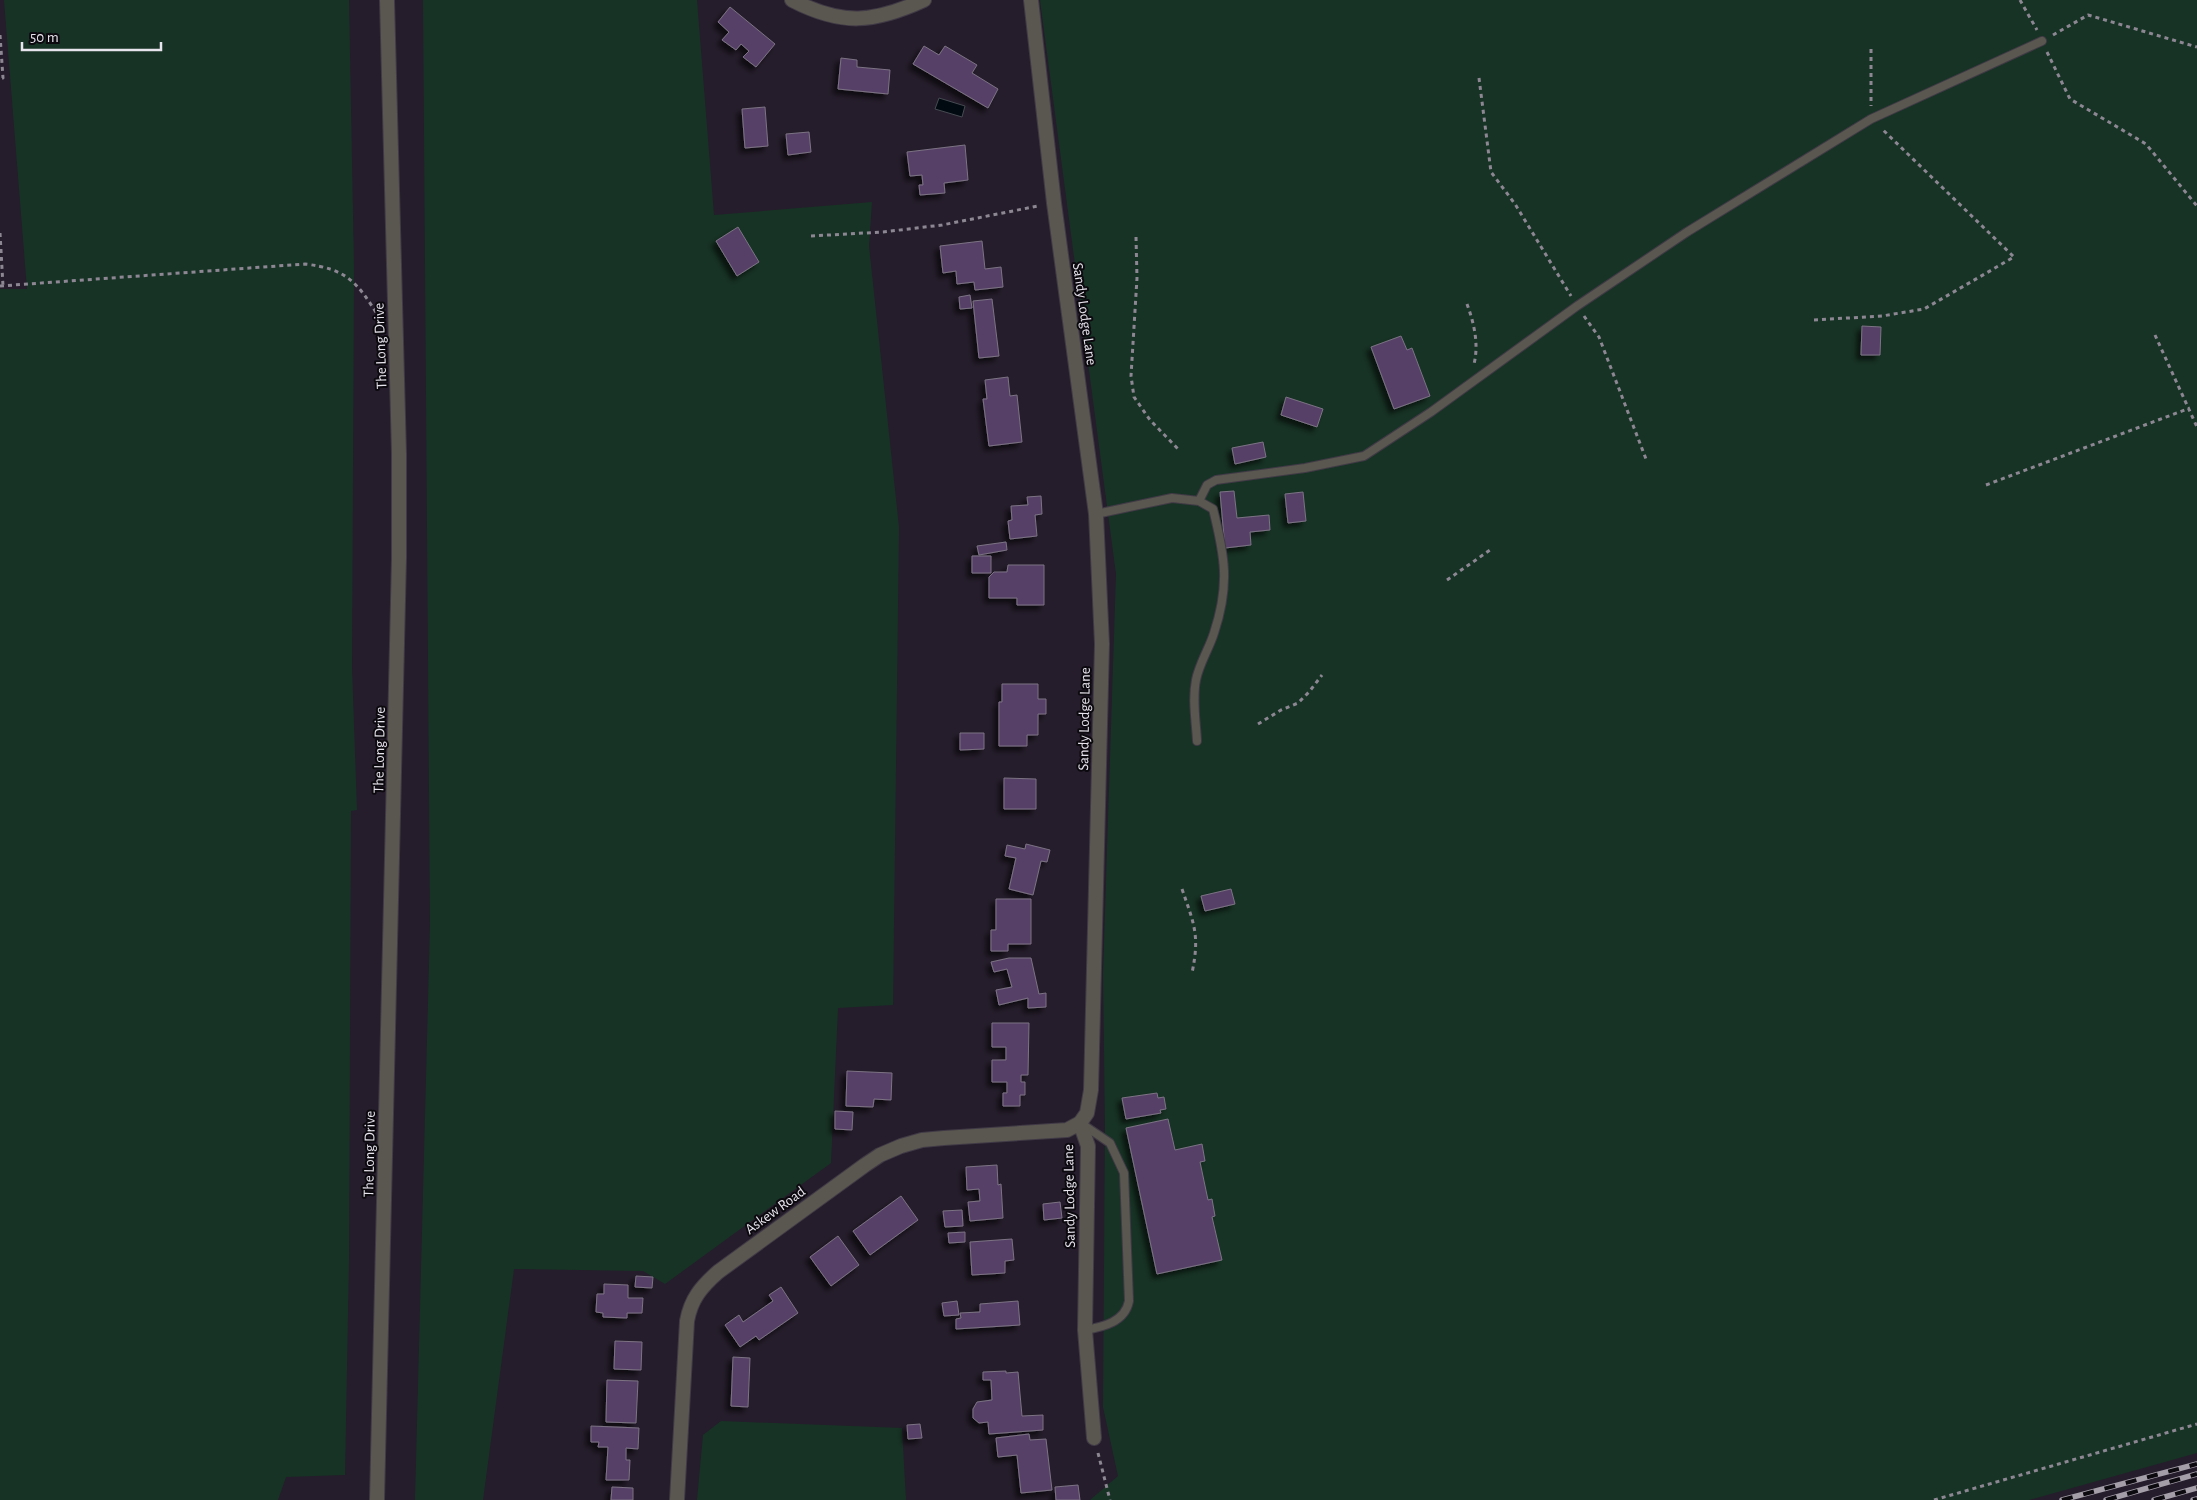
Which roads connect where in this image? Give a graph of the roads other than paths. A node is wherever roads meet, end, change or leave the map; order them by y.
1 (387, 0) edge
2 (792, 0) edge
3 (924, 0) edge
4 (1031, 0) edge
5 (2042, 42) road end
6 (1199, 501) junction
7 (1096, 514) junction
8 (1197, 741) dead end
9 (1080, 1123) junction
10 (1085, 1330) junction
11 (1095, 1441) road end
12 (377, 1500) edge
13 (677, 1500) edge

1 - 12 street, The Long Drive
2 - 3 street
4 - 7 street, Sandy Lodge Lane
5 - 6 lane
6 - 7 lane
6 - 8 lane
7 - 9 street, Sandy Lodge Lane
9 - 10 street, Sandy Lodge Lane
9 - 10 lane
9 - 13 street, Askew Road
10 - 11 street, Sandy Lodge Lane

